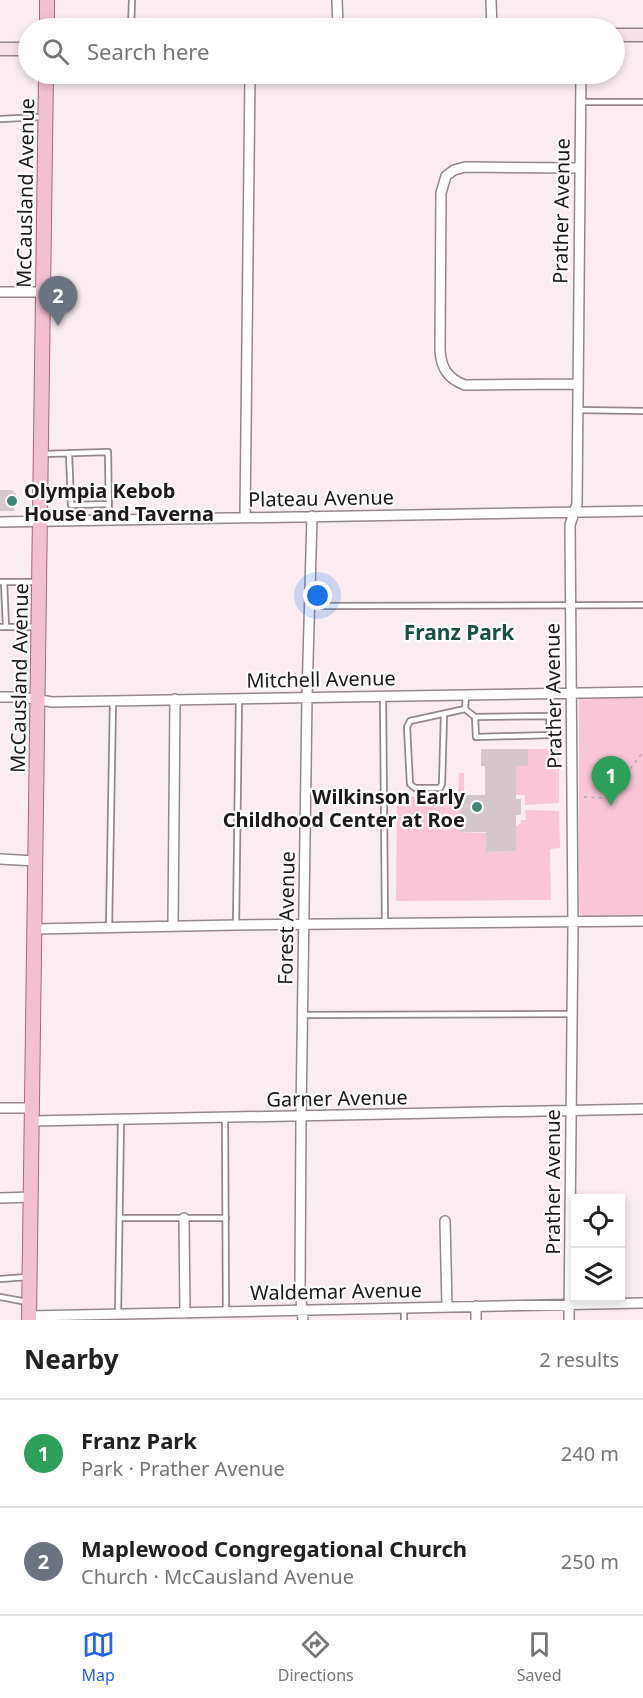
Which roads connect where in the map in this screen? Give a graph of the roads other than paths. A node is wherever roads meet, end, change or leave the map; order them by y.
1 (47, 0) edge
2 (132, 0) edge
3 (337, 0) edge
4 (491, 0) edge
5 (47, 18) edge
6 (131, 18) edge
7 (338, 18) edge
8 (492, 18) edge
9 (625, 35) edge
10 (643, 35) edge
11 (0, 49) edge
12 (18, 49) edge
13 (46, 84) edge
14 (250, 84) edge
15 (581, 84) edge
16 (581, 102) junction
17 (643, 102) edge
18 (45, 117) junction
19 (0, 118) edge
20 (579, 168) junction
21 (0, 292) edge
22 (43, 292) junction
23 (578, 384) junction
24 (578, 410) junction
25 (643, 411) edge
26 (69, 453) junction
27 (42, 454) junction
28 (109, 504) junction
29 (643, 512) edge
30 (574, 513) junction
31 (312, 516) junction
32 (244, 517) junction
33 (110, 519) junction
34 (41, 521) junction
35 (0, 522) edge
36 (2, 582) edge
37 (40, 582) junction
38 (570, 604) junction
39 (643, 604) edge
40 (309, 606) junction
41 (3, 627) edge
42 (39, 627) junction
43 (643, 692) edge
44 (570, 694) junction
45 (466, 695) junction
46 (383, 696) junction
47 (0, 697) edge
48 (239, 698) junction
49 (307, 698) junction
50 (38, 699) junction
51 (175, 699) junction
52 (113, 700) junction
53 (465, 710) junction
54 (444, 714) junction
55 (475, 717) junction
56 (0, 859) edge
57 (36, 861) junction
58 (573, 921) junction
59 (643, 921) edge
60 (385, 923) junction
61 (304, 924) junction
62 (236, 925) junction
63 (173, 926) junction
64 (109, 928) junction
65 (35, 929) junction
66 (572, 1014) junction
67 (303, 1015) junction
68 (0, 1108) edge
69 (643, 1109) edge
70 (570, 1110) junction
71 (32, 1115) junction
72 (302, 1117) junction
73 (225, 1119) junction
74 (122, 1120) junction
75 (32, 1197) junction
76 (0, 1198) edge
77 (120, 1218) junction
78 (184, 1218) junction
79 (226, 1218) junction
80 (445, 1221) dead end
81 (30, 1276) junction
82 (0, 1279) edge
83 (0, 1297) edge
84 (643, 1303) edge
85 (569, 1305) junction
86 (476, 1306) junction
87 (447, 1307) junction
88 (404, 1308) junction
89 (226, 1312) junction
90 (29, 1313) edge
91 (185, 1313) junction
92 (118, 1314) junction
93 (302, 1315) edge
94 (404, 1320) edge
95 (476, 1320) edge
96 (569, 1320) edge

1 - 5 main road
2 - 6 lane
3 - 7 street
4 - 8 street
9 - 10 street
11 - 12 street
13 - 18 main road, McCausland Avenue
14 - 32 street
15 - 16 street, Prather Avenue
16 - 17 lane
16 - 20 street, Prather Avenue
18 - 19 lane
18 - 22 main road, McCausland Avenue
20 - 23 street, Prather Avenue
20 - 23 street
21 - 22 street
22 - 27 main road, McCausland Avenue
23 - 24 street, Prather Avenue
24 - 25 lane
24 - 30 street, Prather Avenue
26 - 27 lane
26 - 28 lane
26 - 28 lane
27 - 34 main road, McCausland Avenue
28 - 33 lane
29 - 30 street, Plateau Avenue
30 - 31 street, Plateau Avenue
30 - 38 street, Prather Avenue
31 - 32 street, Plateau Avenue
31 - 40 street, Forest Avenue
32 - 33 street, Plateau Avenue
33 - 34 street, Plateau Avenue
34 - 35 street, Plateau Avenue
34 - 37 main road, McCausland Avenue
36 - 37 lane
36 - 41 lane
37 - 42 main road, McCausland Avenue
38 - 39 lane
38 - 40 lane
38 - 44 street, Prather Avenue
40 - 49 street, Forest Avenue
41 - 42 lane
42 - 50 main road, McCausland Avenue
43 - 44 street, Mitchell Avenue
44 - 45 street, Mitchell Avenue
44 - 58 street, Prather Avenue
45 - 46 street, Mitchell Avenue
45 - 53 lane
46 - 49 street, Mitchell Avenue
46 - 60 lane
47 - 50 street, Mitchell Avenue
48 - 49 street, Mitchell Avenue
48 - 51 street, Mitchell Avenue
48 - 62 lane
49 - 61 street, Forest Avenue
50 - 52 street, Mitchell Avenue
50 - 57 main road, McCausland Avenue
51 - 52 street, Mitchell Avenue
51 - 63 street
52 - 64 lane
53 - 54 lane
53 - 55 lane
54 - 54 lane
55 - 55 lane
56 - 57 street
57 - 65 main road, McCausland Avenue
58 - 59 street
58 - 60 street
58 - 66 street, Prather Avenue
60 - 61 street
61 - 62 street
61 - 67 street, Forest Avenue
62 - 63 street
63 - 64 street
64 - 65 street
65 - 71 main road, McCausland Avenue
66 - 67 lane
66 - 70 street, Prather Avenue
67 - 72 street, Forest Avenue
68 - 71 street, Garner Avenue
69 - 70 street, Garner Avenue
70 - 72 street, Garner Avenue
70 - 85 street, Prather Avenue
71 - 74 street, Garner Avenue
71 - 75 main road, McCausland Avenue
72 - 73 street, Garner Avenue
72 - 93 street, Forest Avenue
73 - 74 street, Garner Avenue
73 - 79 lane
74 - 77 lane
75 - 76 street
75 - 81 main road, McCausland Avenue
77 - 78 lane
77 - 92 lane
78 - 79 lane
78 - 91 street
79 - 89 lane
80 - 87 street
81 - 82 lane
81 - 90 main road, McCausland Avenue
83 - 90 lane
84 - 85 street, Waldemar Avenue
85 - 86 street, Waldemar Avenue
85 - 96 street, Prather Avenue
86 - 87 street, Waldemar Avenue
86 - 95 street
87 - 88 street, Waldemar Avenue
88 - 93 street, Waldemar Avenue
88 - 94 lane
89 - 91 street, Waldemar Avenue
89 - 93 street, Waldemar Avenue
90 - 92 street, Waldemar Avenue
91 - 92 street, Waldemar Avenue

